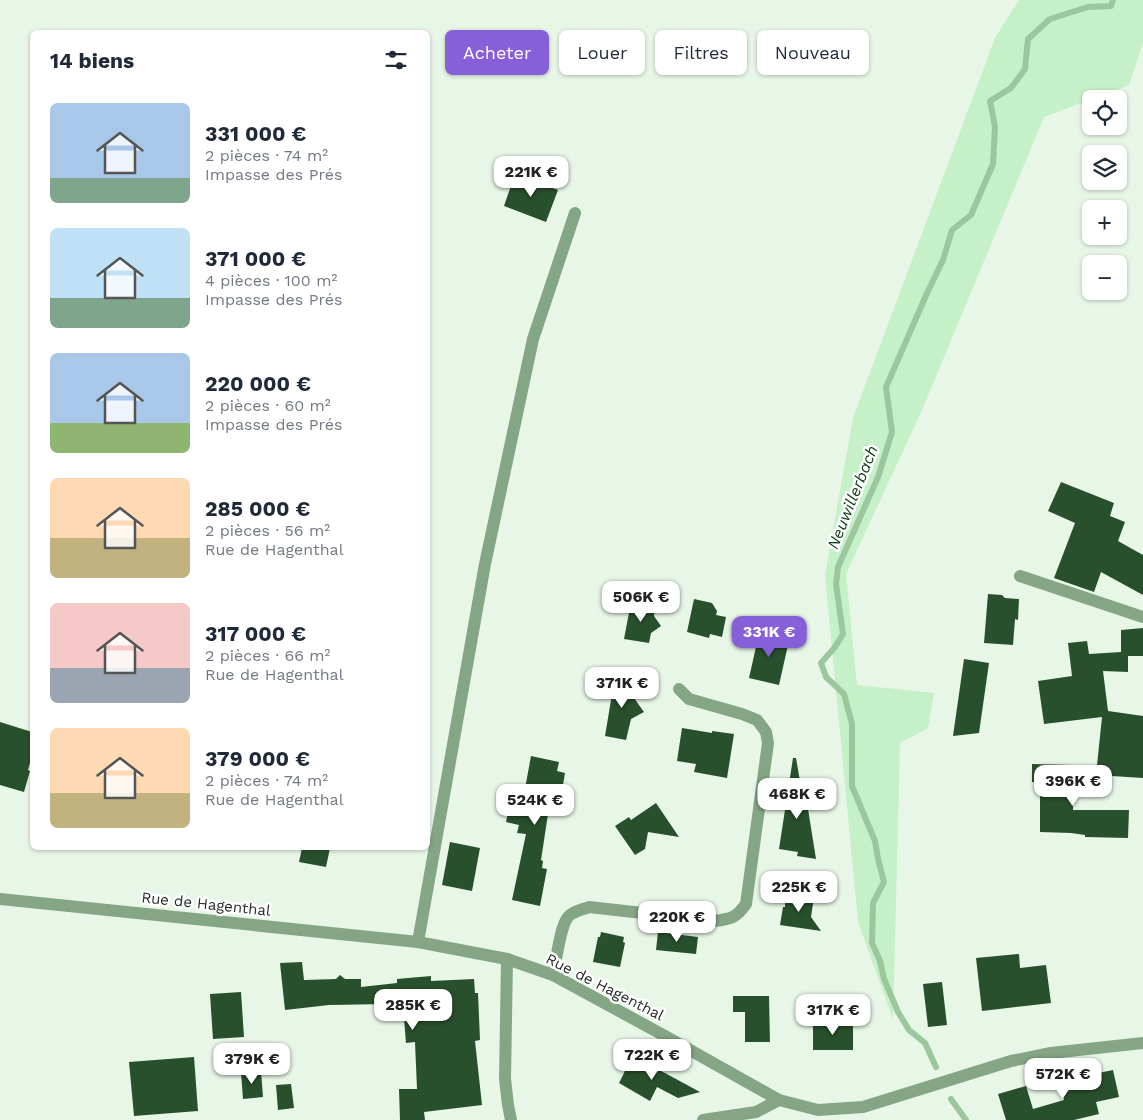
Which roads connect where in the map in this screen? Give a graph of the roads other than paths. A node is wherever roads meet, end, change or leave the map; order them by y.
1 (575, 213) dead end
2 (1020, 576) dead end
3 (1143, 616) edge
4 (679, 689) dead end
5 (0, 899) edge
6 (418, 942) junction
7 (506, 959) junction
8 (553, 976) junction
9 (1143, 1043) edge
10 (779, 1100) junction
11 (511, 1120) edge
12 (703, 1120) edge

1 - 6 street
2 - 3 street
4 - 8 street
5 - 6 street, Rue de Hagenthal
6 - 7 street, Rue de Hagenthal
7 - 8 street, Rue de Hagenthal
7 - 11 street
8 - 10 street, Rue de Hagenthal
9 - 10 street, Rue de Hagenthal
10 - 12 street

